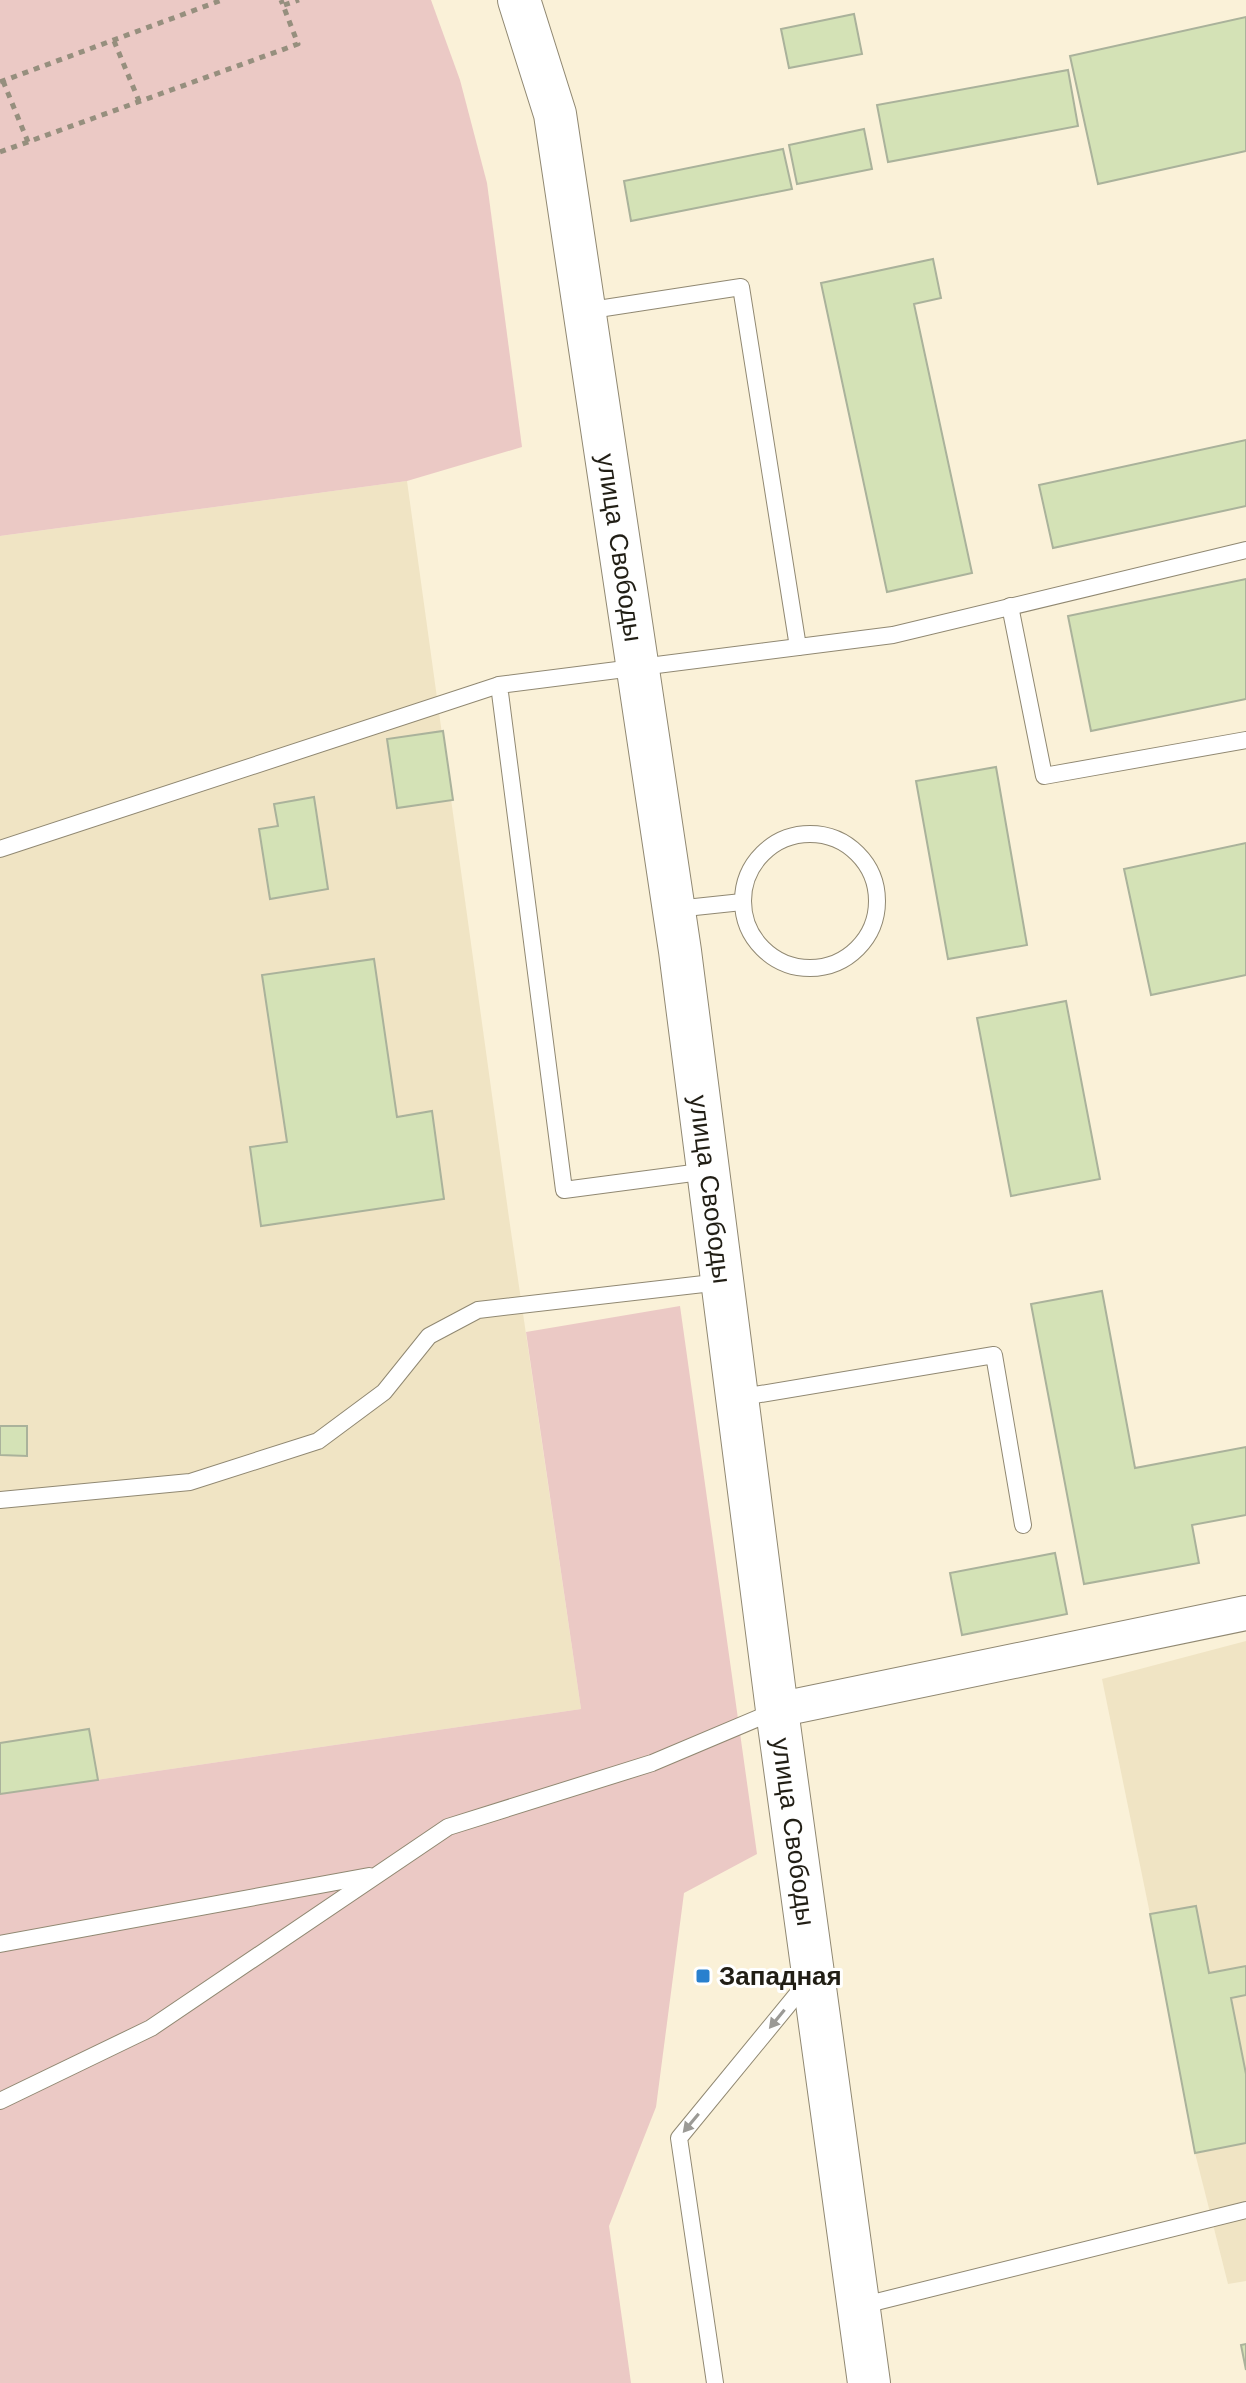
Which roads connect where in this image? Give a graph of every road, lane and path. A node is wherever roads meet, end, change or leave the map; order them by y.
1 (222, 0) edge
2 (299, 0) edge
3 (519, 0) edge
4 (282, 3) edge
5 (114, 41) junction
6 (2, 82) edge
7 (139, 101) junction
8 (28, 142) junction
9 (0, 152) edge
10 (584, 311) junction
11 (1246, 550) edge
12 (1010, 606) junction
13 (798, 647) junction
14 (637, 667) junction
15 (499, 685) junction
16 (1246, 740) edge
17 (0, 849) edge
18 (742, 902) junction
19 (674, 910) junction
20 (708, 1171) junction
21 (722, 1281) junction
22 (737, 1398) junction
23 (0, 1500) edge
24 (1023, 1525) dead end
25 (1246, 1613) edge
26 (777, 1710) junction
27 (379, 1874) junction
28 (0, 1944) edge
29 (813, 1975) junction
30 (0, 2101) edge
31 (1246, 2210) edge
32 (858, 2307) junction
33 (715, 2383) edge
34 (869, 2383) edge

1 - 5 path
2 - 4 path
3 - 10 street, улица Свободы
4 - 7 path
5 - 6 path
5 - 7 path
6 - 8 path
7 - 8 path
8 - 9 path
10 - 13 lane
10 - 14 street, улица Свободы
11 - 12 lane
12 - 13 lane
12 - 16 lane
13 - 14 lane
14 - 15 lane
14 - 19 street, улица Свободы
15 - 17 lane
15 - 20 lane
18 - 18 lane
18 - 19 lane
19 - 20 street, улица Свободы
20 - 21 street, улица Свободы
21 - 22 street, улица Свободы
21 - 23 lane
22 - 24 lane
22 - 26 street, улица Свободы
25 - 26 street
26 - 27 lane
26 - 29 street, улица Свободы
27 - 28 lane
27 - 30 lane
29 - 32 street, улица Свободы
29 -> 33 lane
31 - 32 lane
32 - 34 street, улица Свободы

